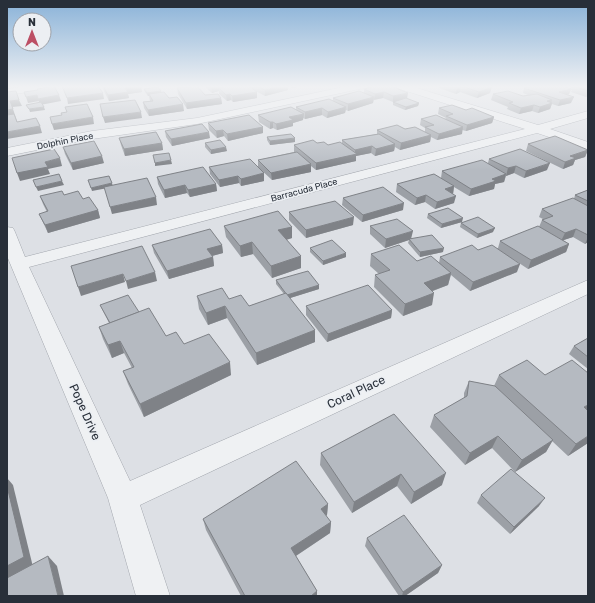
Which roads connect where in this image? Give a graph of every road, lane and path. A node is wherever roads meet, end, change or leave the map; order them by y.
1 (230, 114) edge
2 (491, 114) edge
3 (588, 114) edge
4 (538, 129) junction
5 (588, 146) edge
6 (7, 152) edge
7 (7, 232) edge
8 (19, 264) junction
9 (588, 286) edge
10 (123, 498) junction
11 (154, 596) edge

1 - 6 street, Dolphin Place
2 - 4 street
3 - 4 street, Barracuda Place
4 - 5 street
4 - 8 street, Barracuda Place
7 - 8 street, Pope Drive
8 - 10 street, Pope Drive
9 - 10 street, Coral Place
10 - 11 street, Pope Drive

